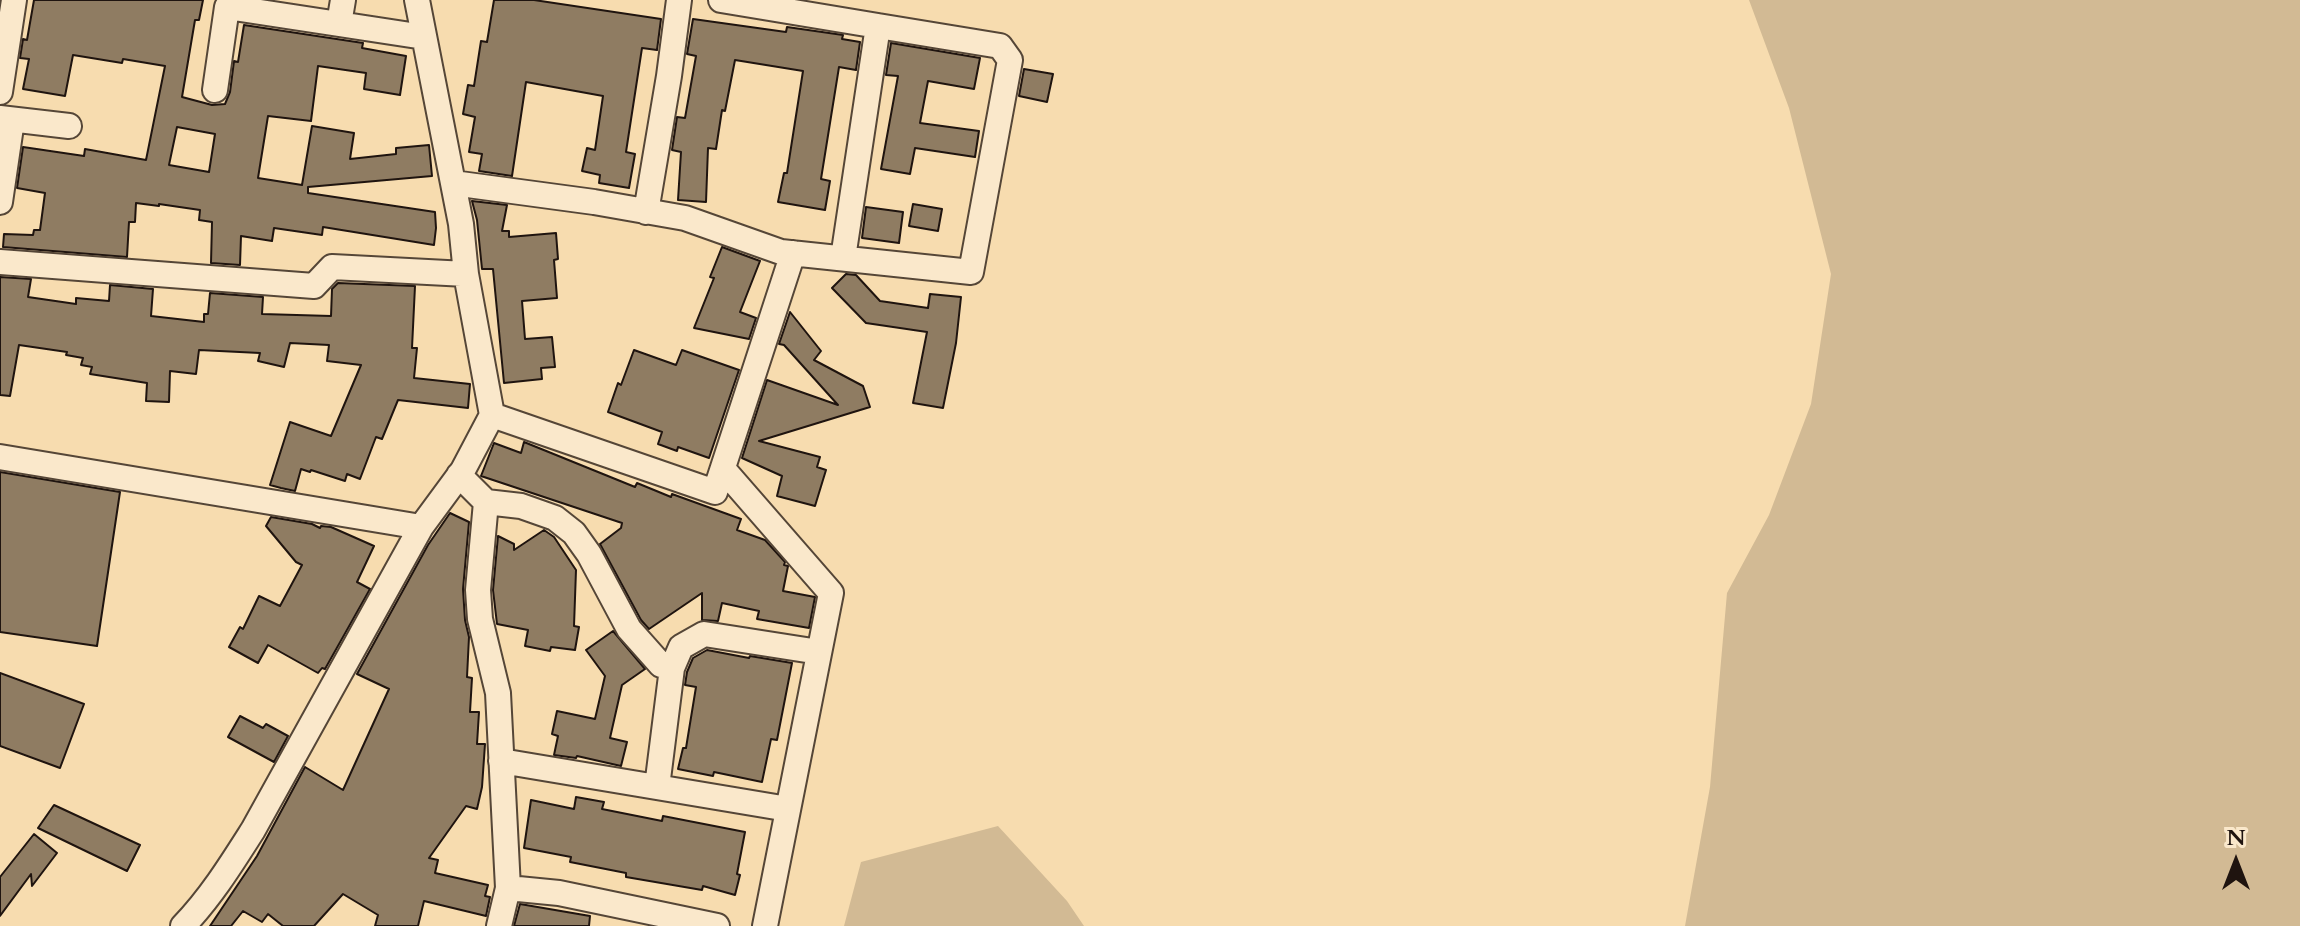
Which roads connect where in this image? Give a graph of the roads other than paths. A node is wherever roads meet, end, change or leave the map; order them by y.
1 (14, 0) edge
2 (417, 0) edge
3 (679, 0) edge
4 (721, 0) edge
5 (341, 12) edge
6 (878, 26) junction
7 (424, 37) junction
8 (215, 90) dead end
9 (0, 92) edge
10 (6, 119) edge
11 (69, 126) dead end
12 (453, 183) junction
13 (0, 202) edge
14 (646, 212) junction
15 (793, 253) junction
16 (843, 258) junction
17 (0, 262) edge
18 (466, 274) junction
19 (492, 415) junction
20 (0, 457) edge
21 (723, 469) junction
22 (459, 475) junction
23 (486, 502) junction
24 (421, 527) junction
25 (819, 652) junction
26 (672, 668) junction
27 (501, 761) junction
28 (657, 787) junction
29 (788, 809) junction
30 (508, 888) junction
31 (183, 926) edge
32 (499, 926) edge
33 (717, 926) edge
34 (765, 926) edge

1 - 9 street
2 - 7 street
3 - 14 street
4 - 6 street
5 - 7 street
5 - 8 street
6 - 16 street
6 - 16 street
7 - 12 street
10 - 11 street
10 - 13 street
12 - 14 street
12 - 18 street
14 - 15 street
15 - 16 street
15 - 21 street
17 - 18 street
18 - 19 street
19 - 21 street
19 - 22 street
20 - 24 street
21 - 25 street
22 - 23 street
22 - 24 street
23 - 26 street
23 - 27 street
24 - 31 street
25 - 26 street
25 - 29 street
26 - 28 street
27 - 28 street
27 - 30 street
28 - 29 street
29 - 34 street
30 - 32 street
30 - 33 street

